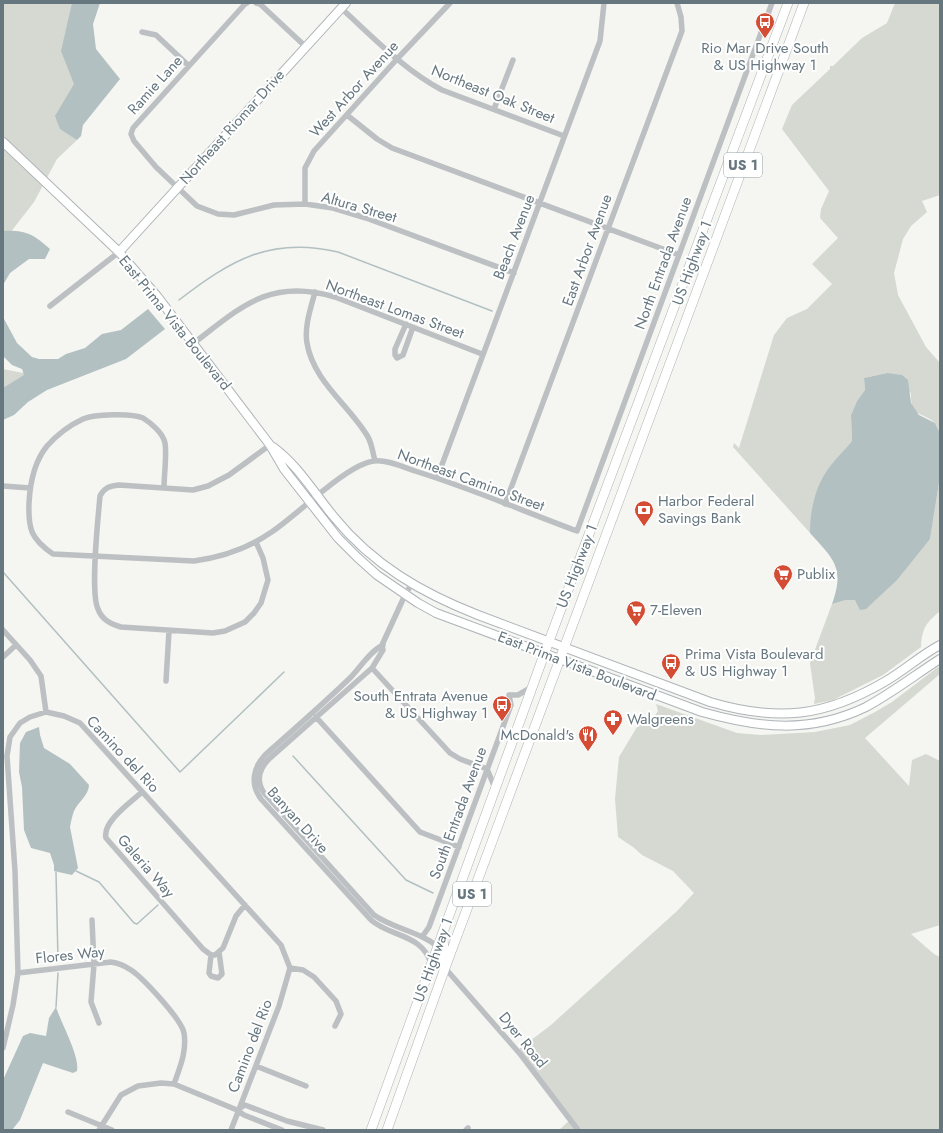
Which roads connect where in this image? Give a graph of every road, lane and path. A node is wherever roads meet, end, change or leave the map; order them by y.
1 (247, 3) edge
2 (256, 3) edge
3 (450, 3) edge
4 (604, 3) edge
5 (677, 3) edge
6 (772, 3) edge
7 (788, 3) edge
8 (804, 3) edge
9 (344, 6) edge
10 (142, 32) dead end
11 (306, 47) junction
12 (396, 59) junction
13 (513, 60) dead end
14 (188, 66) junction
15 (494, 109) junction
16 (347, 115) junction
17 (564, 136) junction
18 (3, 142) edge
19 (177, 188) junction
20 (304, 204) junction
21 (539, 204) junction
22 (608, 229) junction
23 (119, 252) junction
24 (679, 255) junction
25 (514, 273) junction
26 (687, 277) junction
27 (314, 292) junction
28 (678, 300) junction
29 (693, 302) junction
30 (50, 306) dead end
31 (406, 324) junction
32 (413, 327) junction
33 (683, 328) junction
34 (194, 343) junction
35 (482, 354) junction
36 (270, 445) junction
37 (375, 461) junction
38 (437, 478) junction
39 (3, 486) edge
40 (30, 488) junction
41 (164, 488) junction
42 (318, 496) junction
43 (310, 502) junction
44 (505, 504) junction
45 (577, 531) joint
46 (256, 542) junction
47 (96, 556) junction
48 (411, 584) junction
49 (405, 595) junction
50 (3, 630) edge
51 (169, 631) junction
52 (549, 641) junction
53 (16, 645) junction
54 (382, 645) junction
55 (564, 647) junction
56 (940, 647) edge
57 (545, 653) junction
58 (3, 657) edge
59 (940, 659) edge
60 (560, 660) junction
61 (372, 668) junction
62 (166, 681) dead end
63 (532, 686) junction
64 (46, 712) junction
65 (316, 717) junction
66 (286, 740) junction
67 (487, 769) junction
68 (495, 788) junction
69 (142, 792) junction
70 (459, 847) junction
71 (244, 905) junction
72 (92, 920) dead end
73 (444, 930) junction
74 (408, 935) junction
75 (422, 937) junction
76 (438, 947) junction
77 (219, 952) junction
78 (211, 955) junction
79 (94, 964) junction
80 (431, 965) junction
81 (290, 968) junction
82 (445, 968) junction
83 (18, 973) junction
84 (438, 987) junction
85 (99, 1023) dead end
86 (335, 1026) dead end
87 (3, 1048) edge
88 (256, 1066) junction
89 (174, 1084) junction
90 (306, 1086) dead end
91 (237, 1110) junction
92 (68, 1112) dead end
93 (100, 1128) edge
94 (112, 1130) edge
95 (231, 1130) edge
96 (282, 1130) edge
97 (323, 1130) edge
98 (371, 1130) edge
99 (387, 1130) edge
100 (578, 1130) edge

1 - 14 street, Ramie Lane
2 - 11 street
3 - 12 street, West Arbor Avenue
4 - 17 street, Beach Avenue
5 - 22 street, East Arbor Avenue
6 - 24 street, North Entrada Avenue
7 - 26 main road, US Highway 1 / US 1
8 - 29 main road, US Highway 1 / US 1
9 - 11 main road, Northeast Riomar Drive
9 - 12 street, Northeast Oak Street
10 - 14 street
11 - 19 main road, Northeast Riomar Drive
12 - 15 street, Northeast Oak Street
12 - 16 street, West Arbor Avenue
13 - 15 street
14 - 19 street, Ramie Lane
15 - 17 street, Northeast Oak Street
16 - 20 street, West Arbor Avenue
16 - 21 street
17 - 21 street, Beach Avenue
18 - 23 main road, East Prima Vista Boulevard
19 - 20 street, Altura Street
19 - 23 main road, Northeast Riomar Drive
20 - 25 street, Altura Street
21 - 22 street
21 - 25 street, Beach Avenue
22 - 24 street
22 - 44 street, East Arbor Avenue
23 - 30 street
23 - 34 main road, East Prima Vista Boulevard
24 - 45 street, North Entrada Avenue
25 - 35 street, Beach Avenue
26 - 28 main road, US Highway 1 / US 1
26 - 29 main road
27 - 31 street, Northeast Lomas Street
27 - 34 street, Northeast Lomas Street
27 - 37 street
28 - 33 main road
28 - 52 main road, US Highway 1 / US 1
29 - 33 main road, US Highway 1 / US 1
31 - 32 street, Northeast Lomas Street
31 - 32 street
32 - 35 street, Northeast Lomas Street
33 - 55 main road, US Highway 1 / US 1
34 - 36 main road, East Prima Vista Boulevard
35 - 38 street, Beach Avenue
36 - 41 street
36 - 42 main road, East Prima Vista Boulevard
36 - 43 main road, East Prima Vista Boulevard
37 - 38 street, Northeast Camino Street
37 - 42 street, Northeast Camino Street
38 - 44 street, Northeast Camino Street
39 - 40 street
40 - 41 street, Northeast Camino Street
40 - 47 street, Northeast Camino Street
41 - 47 street
42 - 43 street, Northeast Camino Street
42 - 48 main road, East Prima Vista Boulevard
43 - 46 street, Northeast Camino Street
43 - 49 main road, East Prima Vista Boulevard
44 - 45 street, Northeast Camino Street
46 - 47 street, Northeast Camino Street
46 - 51 street
47 - 51 street
48 - 49 street, Banyan Drive
48 - 52 main road, East Prima Vista Boulevard
49 - 54 street, Banyan Drive
49 - 57 main road, East Prima Vista Boulevard
50 - 53 street
51 - 62 street
52 - 55 main road, East Prima Vista Boulevard
52 - 57 main road, US Highway 1 / US 1
53 - 58 street
53 - 64 street
54 - 61 street, Banyan Drive
54 - 66 street, Banyan Drive
55 - 56 main road, East Prima Vista Boulevard
55 - 60 main road, US Highway 1 / US 1
57 - 60 main road, East Prima Vista Boulevard
57 - 63 main road, US Highway 1 / US 1
59 - 60 main road, East Prima Vista Boulevard
60 - 82 main road, US Highway 1 / US 1
61 - 65 street, Banyan Drive
61 - 67 street
63 - 67 street, South Entrada Avenue
63 - 68 main road, US Highway 1 / US 1
64 - 69 street, Camino del Rio
64 - 83 street
65 - 66 street, Banyan Drive
65 - 70 street
66 - 74 street, Banyan Drive
67 - 68 street
67 - 70 street, South Entrada Avenue
68 - 73 main road, US Highway 1 / US 1
69 - 71 street, Camino del Rio
69 - 78 street, Galeria Way
70 - 75 street, South Entrada Avenue
71 - 77 street
71 - 81 street, Camino del Rio
72 - 79 street
73 - 76 main road, US Highway 1 / US 1
73 - 82 main road
74 - 75 street, Banyan Drive
74 - 80 street, Banyan Drive
75 - 76 street, Banyan Drive
76 - 80 main road, US Highway 1 / US 1
76 - 84 main road
77 - 78 street
77 - 78 street
79 - 83 street, Flores Way
79 - 85 street
79 - 89 street, Flores Way
80 - 98 main road, US Highway 1 / US 1
81 - 86 street
81 - 88 street, Camino del Rio
82 - 84 main road, US Highway 1 / US 1
82 - 100 street, Dyer Road
83 - 87 street
84 - 99 main road, US Highway 1 / US 1
88 - 90 street
88 - 91 street, Camino del Rio
89 - 91 street
89 - 93 street
91 - 95 street, Camino del Rio
91 - 96 street
91 - 97 street
92 - 93 street
93 - 94 street

